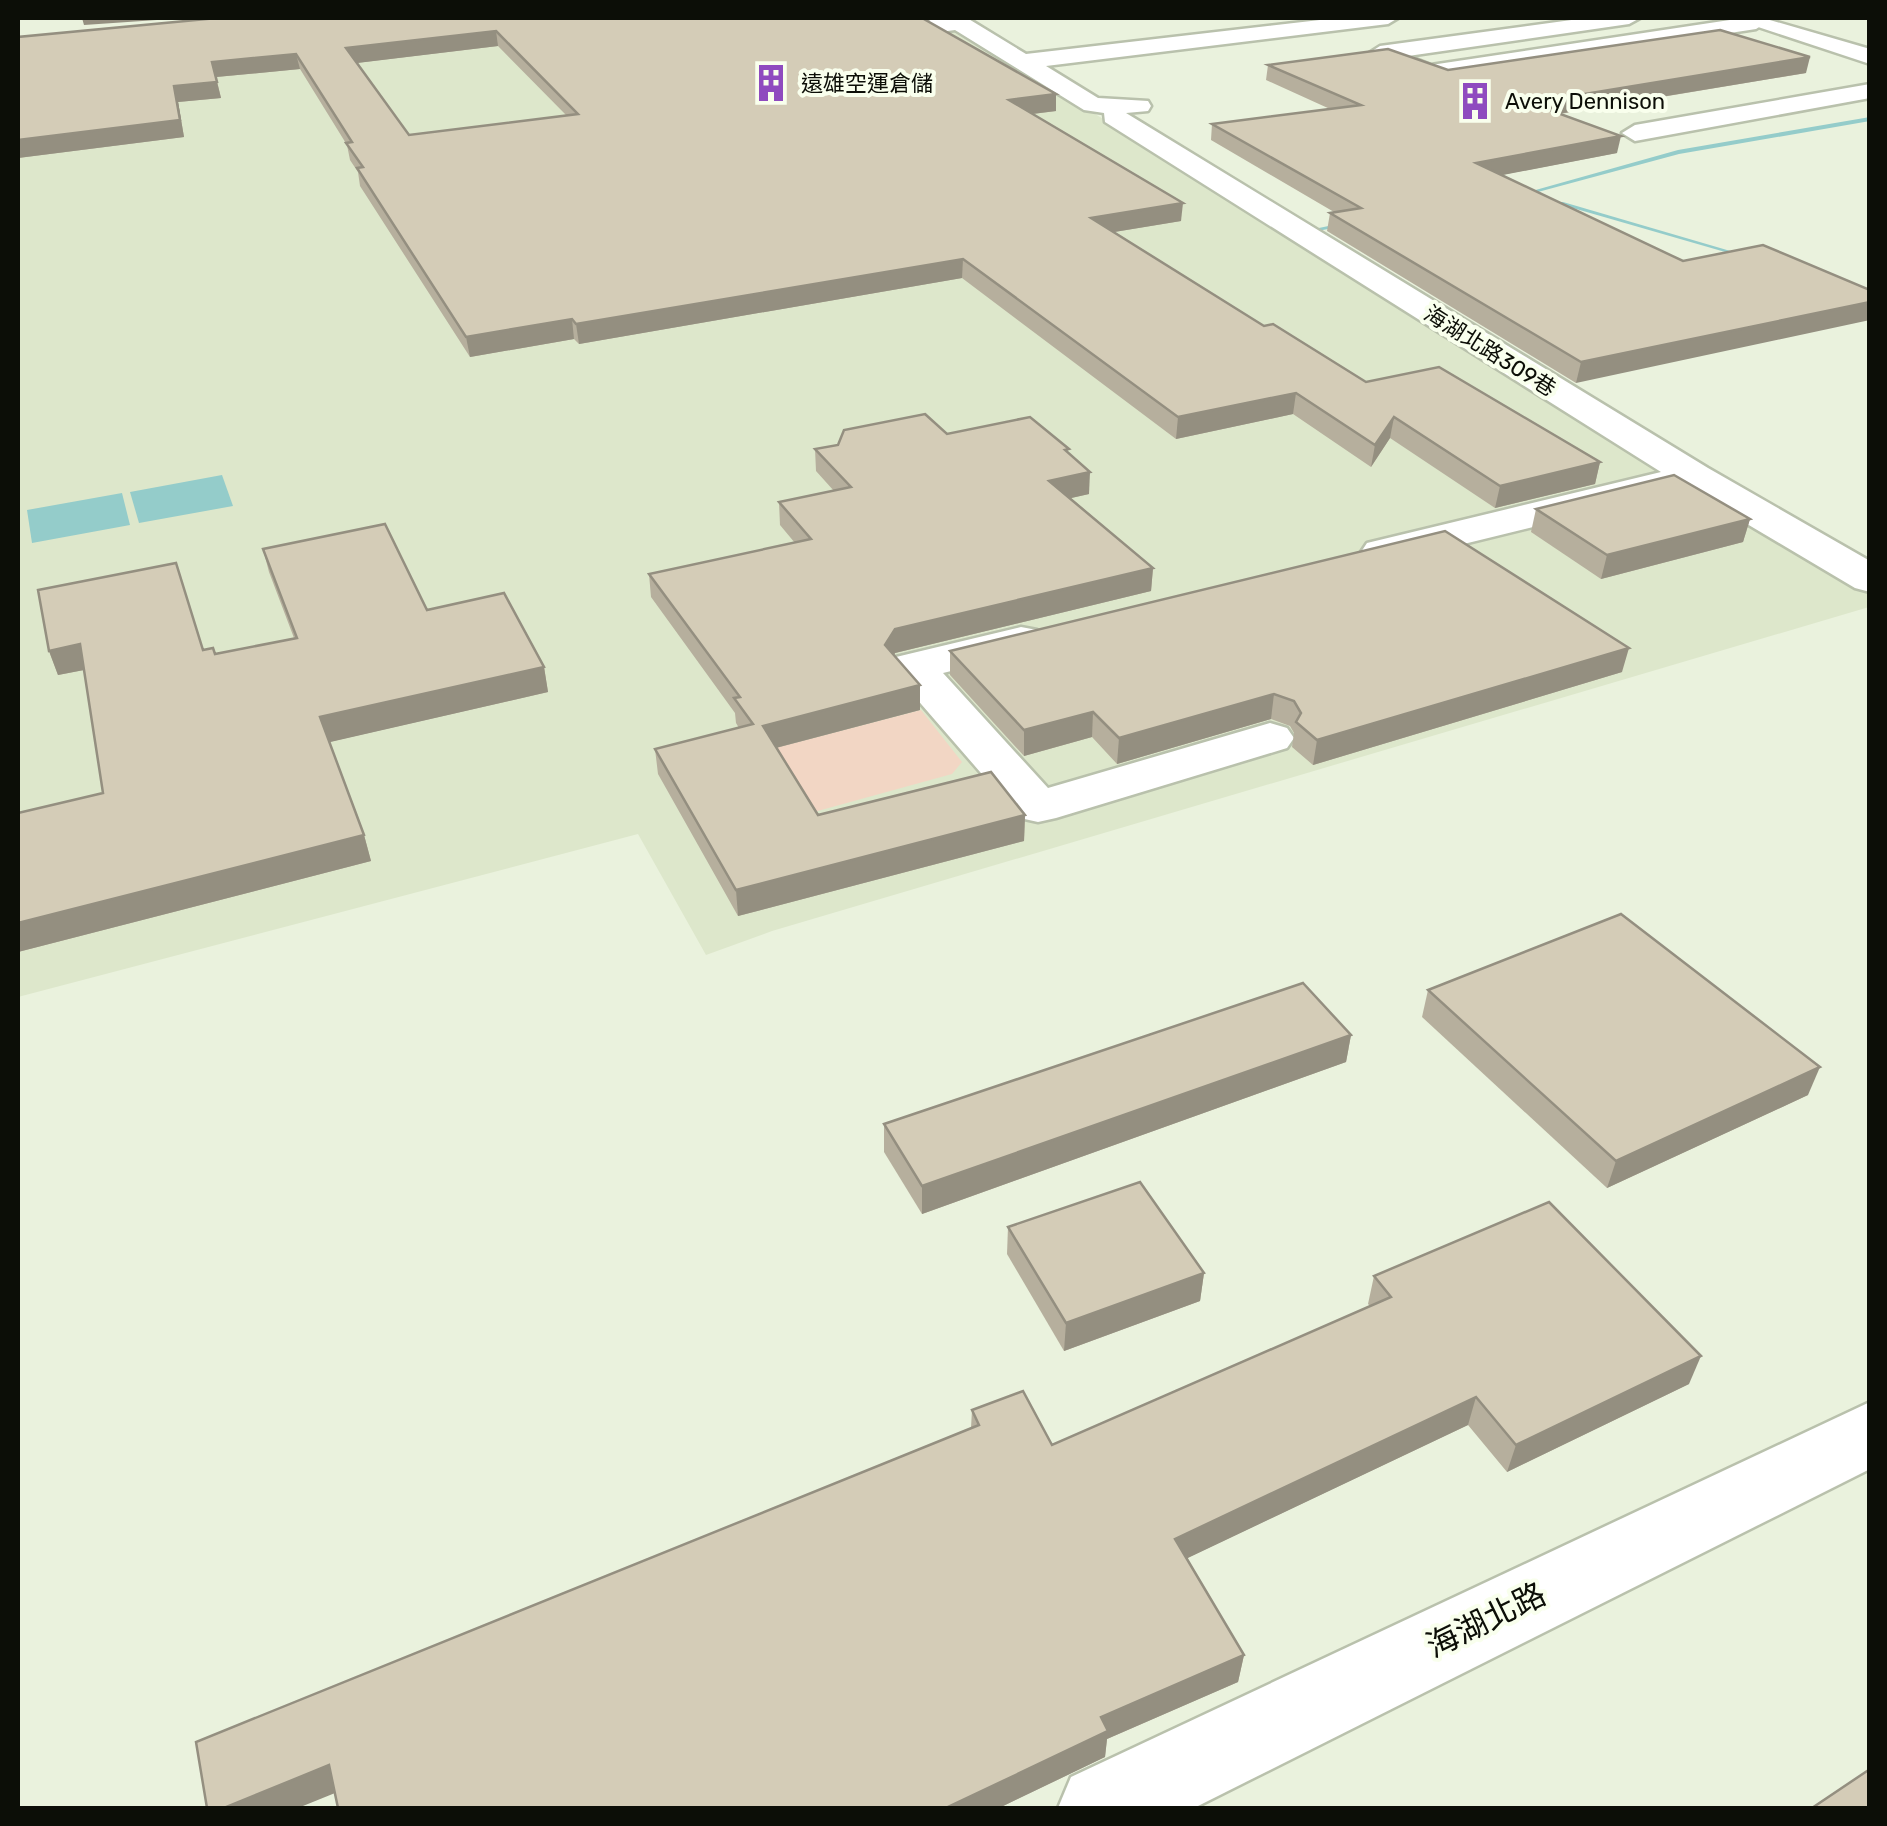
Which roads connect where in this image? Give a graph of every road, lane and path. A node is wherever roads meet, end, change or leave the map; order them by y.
1 (1388, 18) edge
2 (1629, 18) edge
3 (1758, 19) edge
4 (932, 26) edge
5 (1506, 35) junction
6 (1558, 52) junction
7 (1863, 61) edge
8 (1021, 62) junction
9 (1767, 82) edge
10 (1706, 92) edge
11 (1822, 100) junction
12 (1863, 100) edge
13 (1644, 103) edge
14 (1760, 110) junction
15 (1698, 122) junction
16 (1798, 123) dead end
17 (1609, 124) edge
18 (1635, 133) junction
19 (1668, 145) dead end
20 (1694, 476) junction
21 (1351, 560) edge
22 (1870, 578) edge
23 (1064, 630) edge
24 (1270, 738) dead end
25 (1870, 1432) edge
26 (1102, 1808) edge

1 - 8 street
2 - 5 street
3 - 6 street
3 - 7 street
4 - 8 street
5 - 6 street
5 - 6 street
8 - 20 street, 海湖北路309巷
9 - 11 street
10 - 14 street
11 - 12 street
11 - 14 street
13 - 15 street
14 - 15 street
14 - 16 street
15 - 18 street
17 - 18 street
18 - 19 street
20 - 21 street
20 - 22 street, 海湖北路309巷
23 - 24 street
25 - 26 street, 海湖北路

